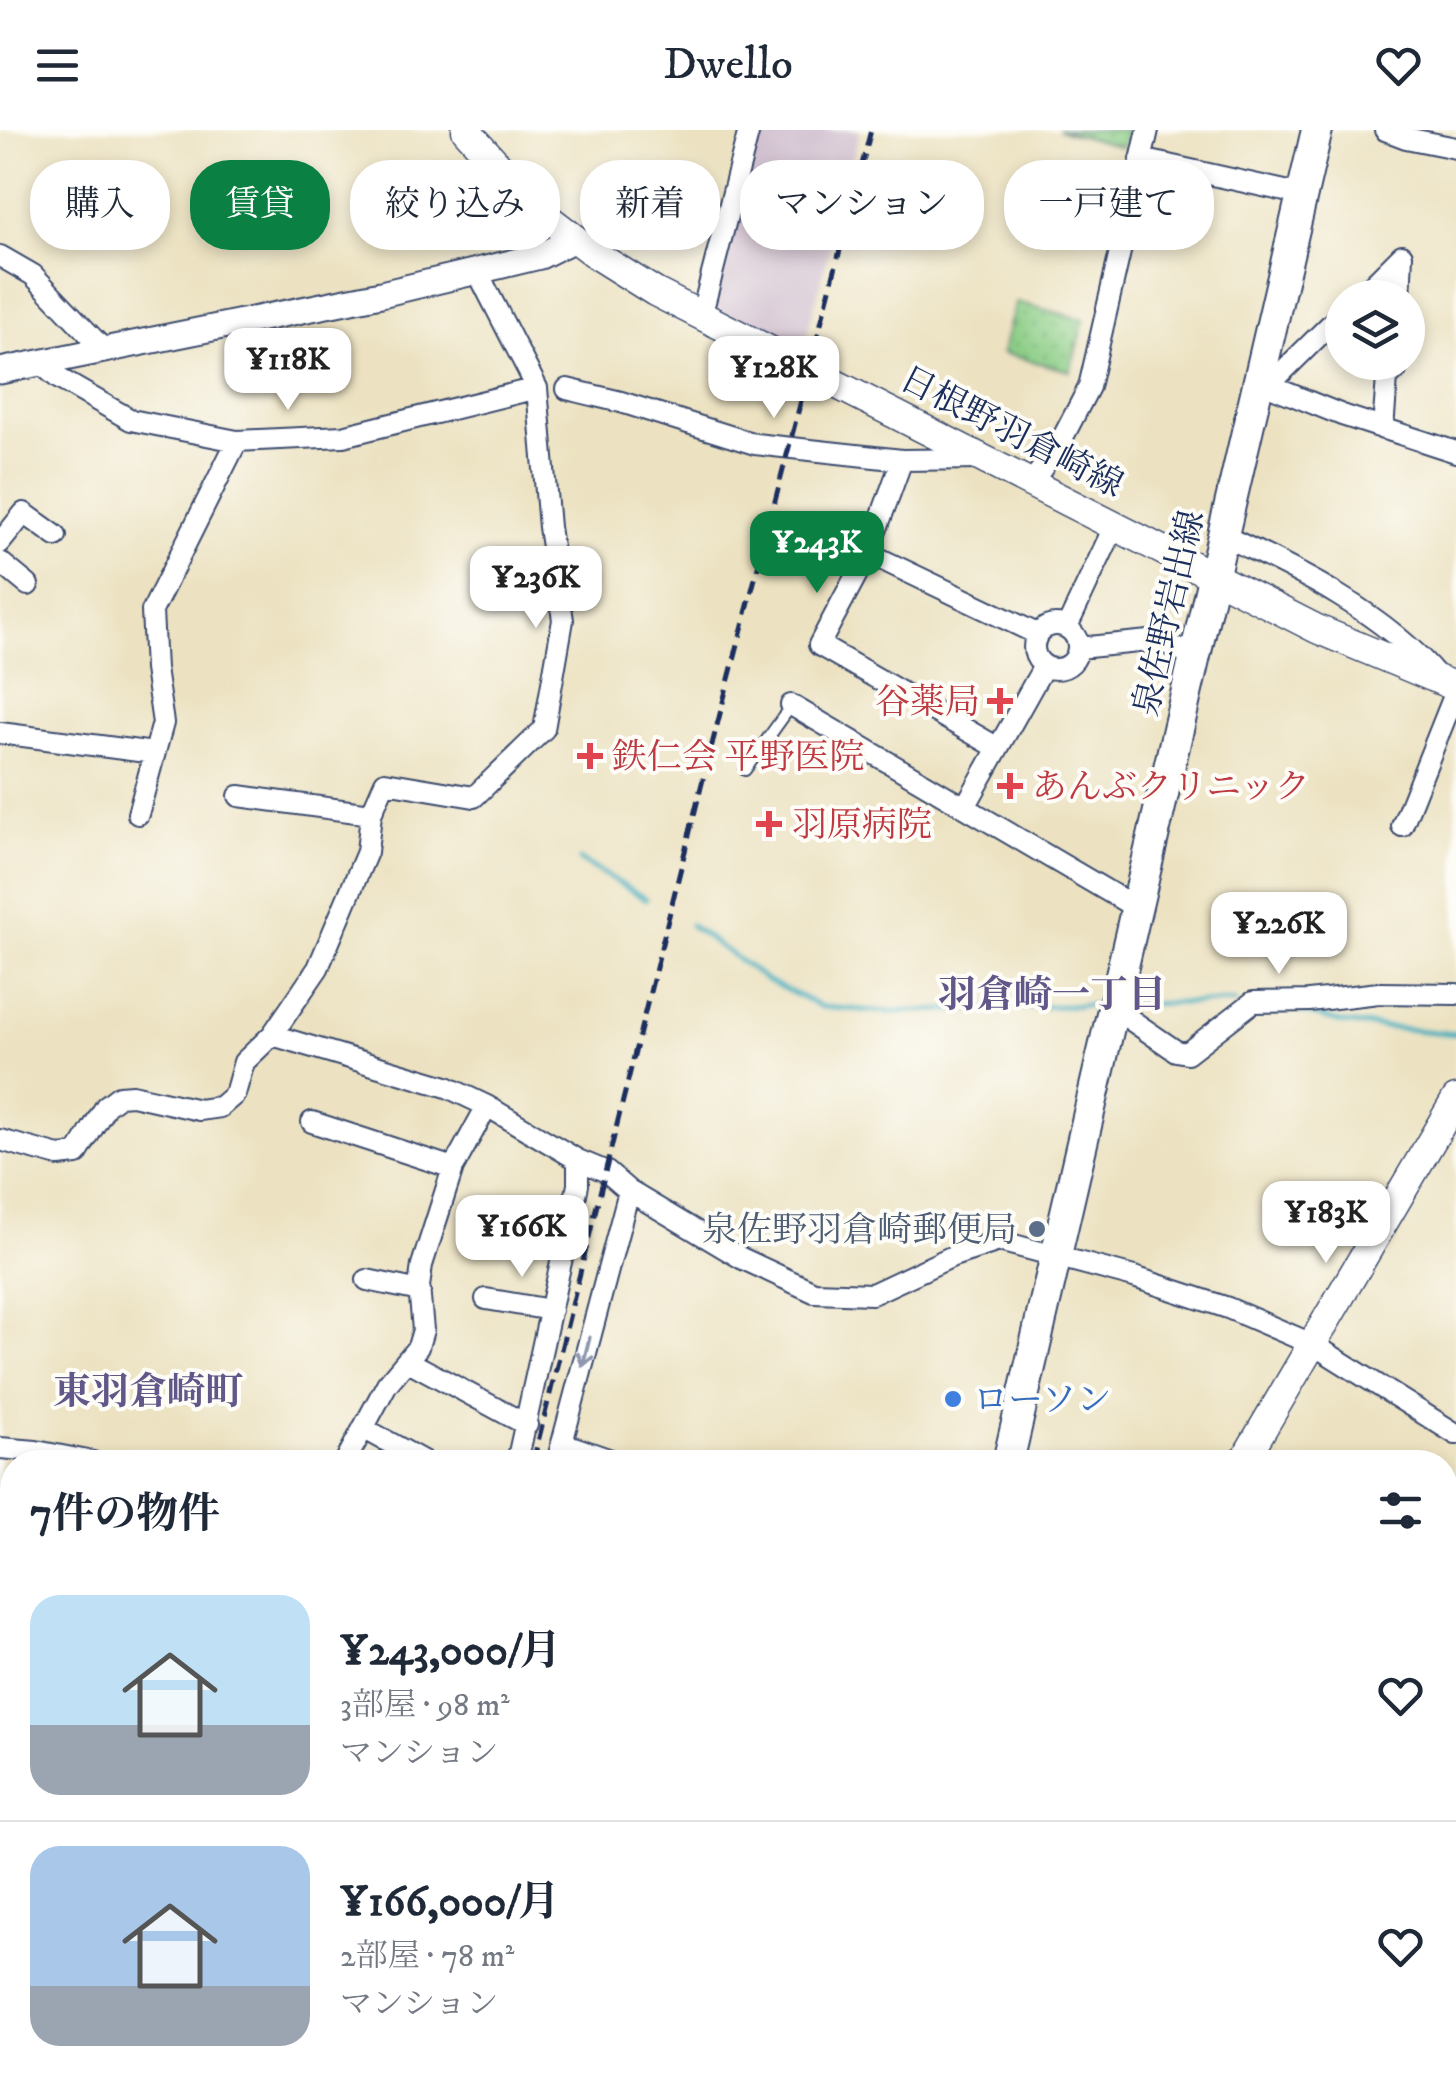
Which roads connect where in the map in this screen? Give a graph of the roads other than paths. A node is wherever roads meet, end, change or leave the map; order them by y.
1 (466, 130) edge
2 (749, 130) edge
3 (1148, 130) edge
4 (1316, 130) edge
5 (1385, 130) edge
6 (1456, 148) edge
7 (1141, 160) edge
8 (1214, 176) edge
9 (1303, 196) junction
10 (574, 239) junction
11 (1120, 250) edge
12 (0, 256) edge
13 (477, 271) junction
14 (1376, 280) edge
15 (1401, 280) edge
16 (701, 317) junction
17 (1325, 328) edge
18 (105, 351) junction
19 (40, 364) junction
20 (0, 371) edge
21 (1388, 380) edge
22 (1264, 384) junction
23 (537, 388) junction
24 (566, 389) joint
25 (1383, 429) junction
26 (237, 441) junction
27 (1456, 452) edge
28 (983, 459) junction
29 (902, 460) junction
30 (1031, 484) junction
31 (1115, 525) junction
32 (56, 536) dead end
33 (1224, 536) junction
34 (0, 543) edge
35 (868, 554) junction
36 (0, 562) edge
37 (1215, 576) junction
38 (28, 584) dead end
39 (1066, 627) junction
40 (1037, 634) junction
41 (1078, 648) junction
42 (1196, 657) junction
43 (1044, 666) junction
44 (1452, 687) edge
45 (792, 705) joint
46 (0, 733) edge
47 (998, 748) junction
48 (154, 752) junction
49 (746, 770) dead end
50 (239, 796) dead end
51 (966, 807) junction
52 (138, 814) dead end
53 (372, 814) junction
54 (1402, 826) dead end
55 (1138, 909) junction
56 (1456, 994) edge
57 (1115, 1010) junction
58 (272, 1035) junction
59 (1456, 1099) edge
60 (487, 1106) junction
61 (312, 1122) dead end
62 (0, 1140) edge
63 (578, 1160) junction
64 (452, 1168) junction
65 (629, 1190) junction
66 (1054, 1255) junction
67 (367, 1280) dead end
68 (420, 1291) junction
69 (486, 1299) dead end
70 (551, 1310) junction
71 (1314, 1344) junction
72 (408, 1361) junction
73 (526, 1425) junction
74 (363, 1428) junction
75 (1456, 1434) edge
76 (434, 1440) dead end
77 (0, 1448) edge
78 (36, 1450) edge
79 (351, 1450) edge
80 (401, 1450) edge
81 (429, 1450) edge
82 (520, 1450) edge
83 (561, 1450) edge
84 (1011, 1450) edge
85 (1250, 1450) edge

1 - 10 main road, 日根野羽倉崎線
2 - 16 street
3 - 7 street
4 - 9 main road, 泉佐野岩出線
5 - 6 street
8 - 9 street
9 - 22 main road, 泉佐野岩出線
10 - 13 street
10 - 16 main road, 日根野羽倉崎線
11 - 30 street
12 - 18 street
13 - 18 street
13 - 23 street
14 - 15 street
16 - 28 main road, 日根野羽倉崎線
17 - 22 street
18 - 19 street
19 - 20 street
19 - 26 street
21 - 25 street
22 - 25 street
22 - 33 main road, 泉佐野岩出線
23 - 24 lane
23 - 26 street
23 - 53 street
24 - 29 street
25 - 27 street
26 - 48 street
28 - 29 street
28 - 30 main road, 日根野羽倉崎線
29 - 35 street
30 - 31 main road, 日根野羽倉崎線
31 - 37 main road, 日根野羽倉崎線
31 - 39 street
32 - 34 street
33 - 37 main road, 泉佐野岩出線
33 - 44 street
35 - 40 street
35 - 47 street
36 - 38 street
37 - 42 main road, 泉佐野岩出線
37 - 44 main road, 日根野羽倉崎線
39 - 40 street
39 - 41 street
40 - 43 street
41 - 42 street
41 - 43 street
42 - 55 main road, 泉佐野岩出線
43 - 47 street
44 - 54 street
45 - 49 lane
45 - 51 street
46 - 48 street
47 - 51 street
48 - 52 street
50 - 53 street
51 - 55 street
53 - 58 street
55 - 57 main road, 泉佐野岩出線
56 - 57 street
57 - 66 main road, 泉佐野岩出線
58 - 60 street
58 - 62 street
59 - 71 main road
60 - 63 street
60 - 64 street
61 - 64 street
63 - 65 street
63 - 70 street
64 - 68 street
65 - 66 street
65 -> 83 street
66 - 71 street
66 - 84 main road, 泉佐野岩出線
67 - 68 street
68 - 72 street
69 - 70 street
70 - 73 street
71 - 75 street
71 - 85 main road
72 - 73 street
72 - 74 street
73 - 82 street
74 - 79 street
74 - 80 street
76 - 81 street
77 - 78 street

